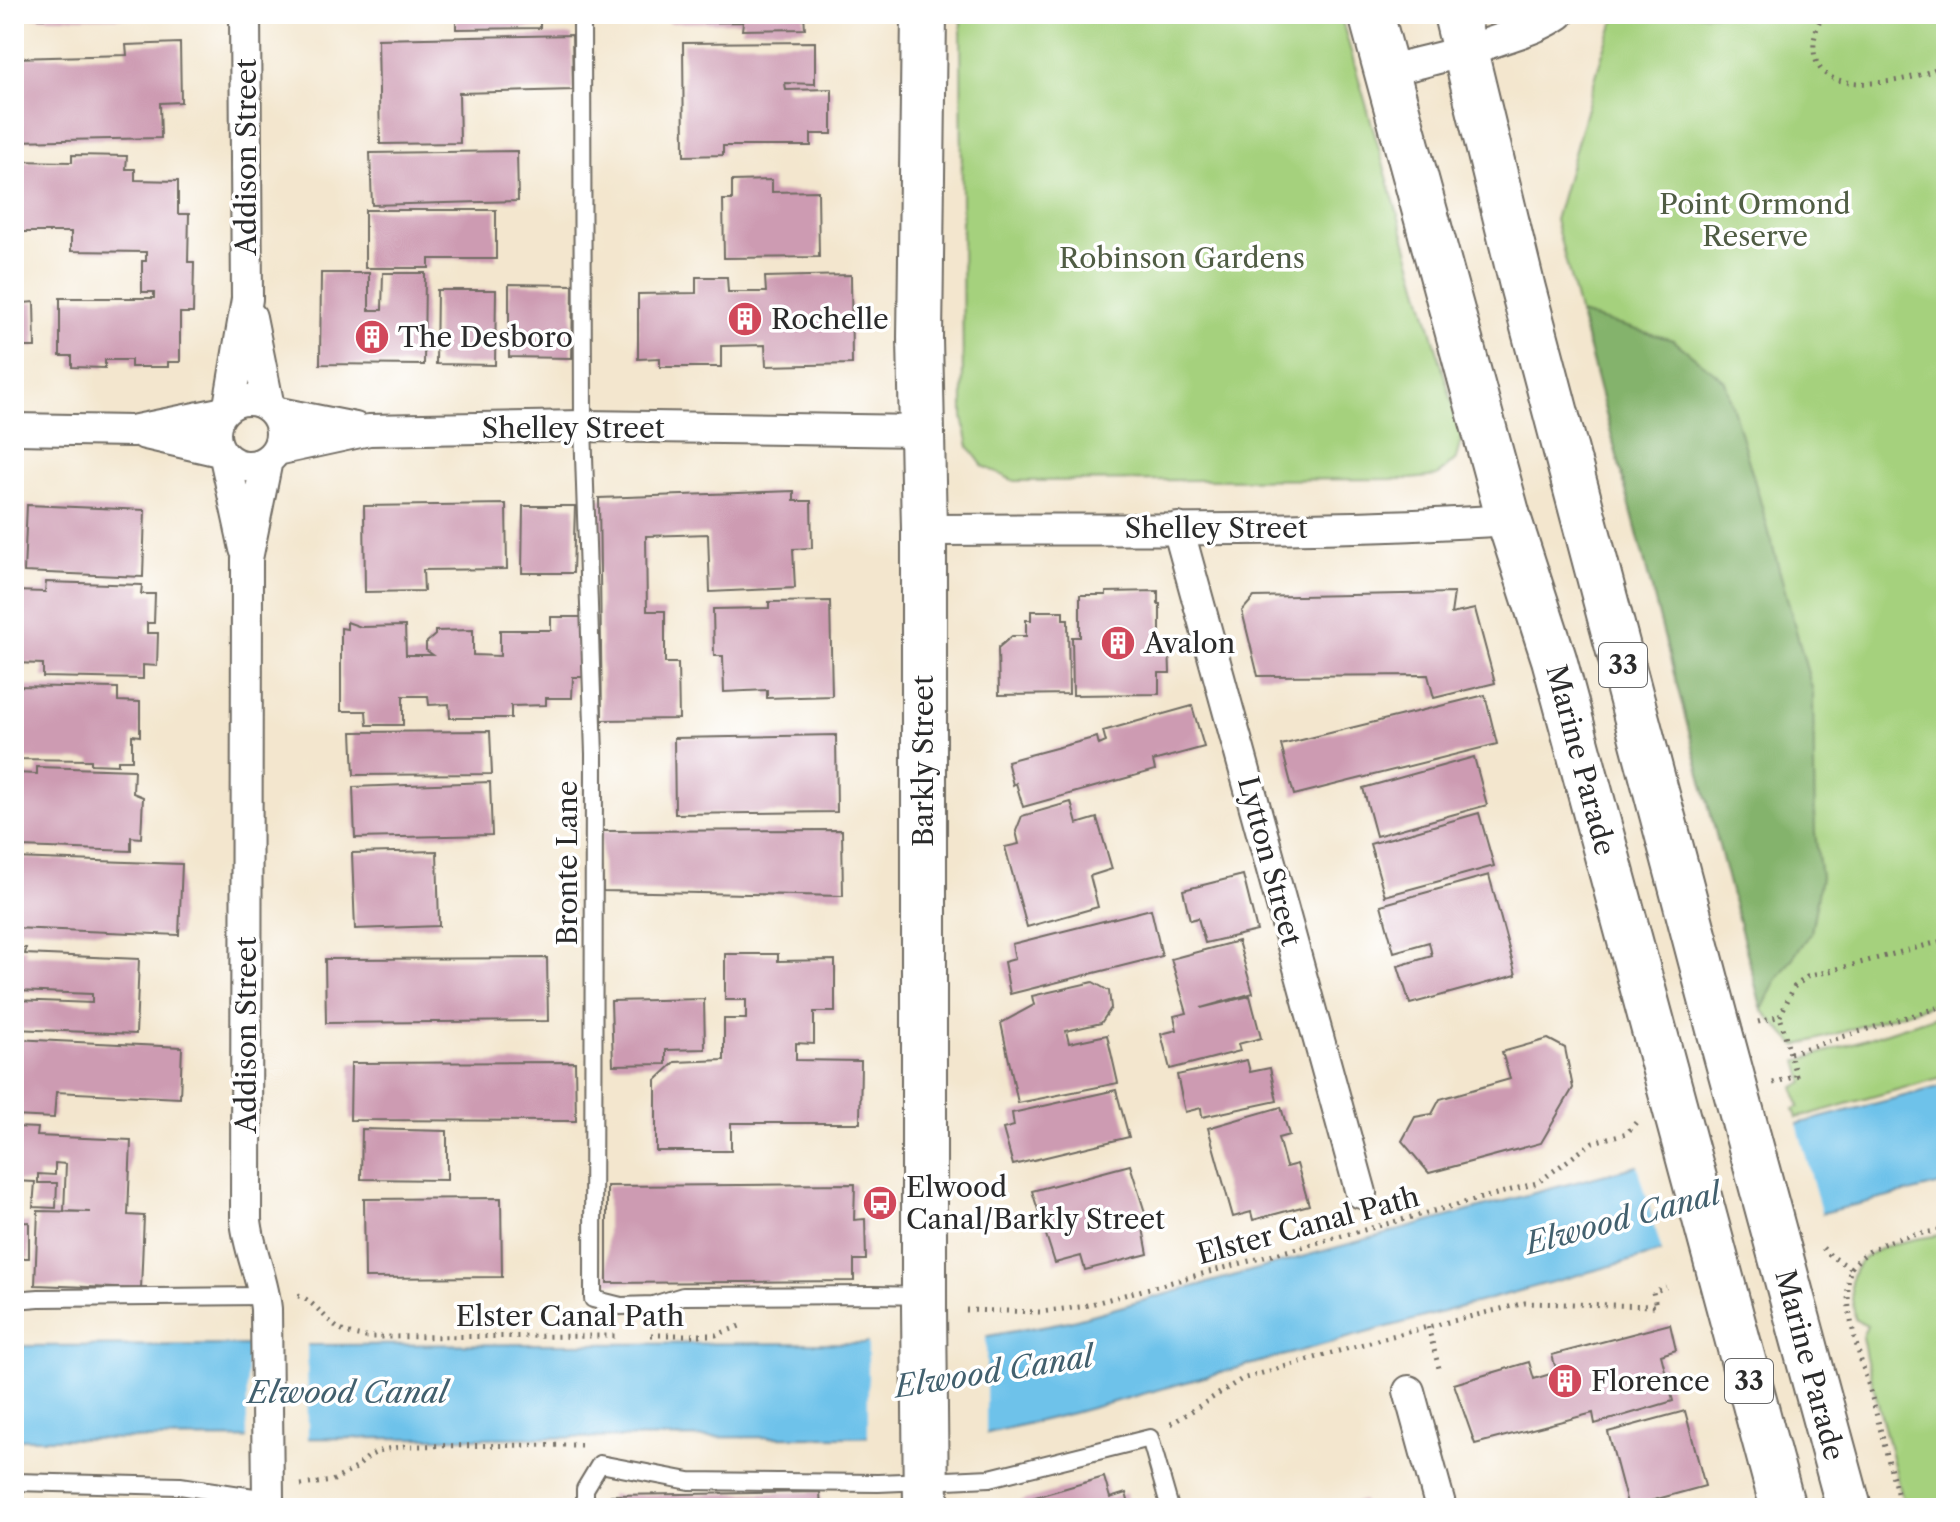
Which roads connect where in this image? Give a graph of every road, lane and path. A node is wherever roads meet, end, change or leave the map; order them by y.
1 (245, 14) edge
2 (582, 14) edge
3 (924, 14) edge
4 (1559, 14) edge
5 (1823, 14) edge
6 (1381, 17) edge
7 (1472, 36) edge
8 (1946, 63) edge
9 (1386, 71) junction
10 (247, 299) junction
11 (225, 410) junction
12 (272, 410) junction
13 (583, 426) junction
14 (14, 429) edge
15 (369, 430) junction
16 (132, 431) junction
17 (922, 431) junction
18 (222, 454) junction
19 (272, 455) junction
20 (1509, 520) junction
21 (1178, 528) junction
22 (924, 530) junction
23 (247, 559) junction
24 (1946, 940) edge
25 (1946, 1005) edge
26 (1790, 1053) junction
27 (1769, 1084) dead end
28 (1641, 1116) dead end
29 (1361, 1193) dead end
30 (1946, 1229) edge
31 (1819, 1238) dead end
32 (1851, 1268) junction
33 (1666, 1287) dead end
34 (264, 1296) junction
35 (14, 1300) edge
36 (937, 1310) junction
37 (745, 1324) dead end
38 (625, 1336) dead end
39 (640, 1336) dead end
40 (1409, 1391) dead end
41 (1150, 1438) junction
42 (600, 1464) junction
43 (925, 1480) edge
44 (14, 1482) edge
45 (267, 1503) edge
46 (585, 1508) edge
47 (1170, 1508) edge
48 (1441, 1508) edge
49 (1783, 1508) edge
50 (1849, 1508) edge
51 (1901, 1508) edge

1 - 10 street, Addison Street
2 - 13 lane, Bronte Lane
3 - 17 main road, Barkly Street
4 - 7 street
5 - 8 path
6 - 9 main road, Marine Parade / 33
7 - 9 street
7 - 50 main road, Marine Parade / 33
9 - 20 main road, Marine Parade / 33
10 - 11 street, Addison Street
10 - 12 street, Addison Street
11 - 12 street
11 - 16 street
11 - 18 street
12 - 15 street, Shelley Street
12 - 19 street
13 - 15 street, Shelley Street
13 - 17 street, Shelley Street
13 - 36 lane, Bronte Lane
14 - 16 street
15 - 19 street, Shelley Street
16 - 18 street
17 - 22 main road, Barkly Street
18 - 19 street
18 - 23 street, Addison Street
19 - 23 street, Addison Street
20 - 21 street, Shelley Street
20 - 49 main road, Marine Parade / 33
21 - 22 street, Shelley Street
21 - 29 street, Lytton Street
22 - 36 main road, Barkly Street
23 - 34 street, Addison Street
24 - 26 path
25 - 26 path
26 - 27 path
28 - 36 path, Elster Canal Path
30 - 32 path
31 - 32 path
32 - 51 path
33 - 41 path
34 - 35 lane
34 - 38 path, Elster Canal Path
34 - 45 street, Addison Street
36 - 43 main road, Barkly Street
37 - 39 path, Elster Canal Path
40 - 48 street
41 - 43 lane
41 - 47 lane
42 - 43 lane
42 - 45 path
42 - 46 lane
44 - 45 lane

